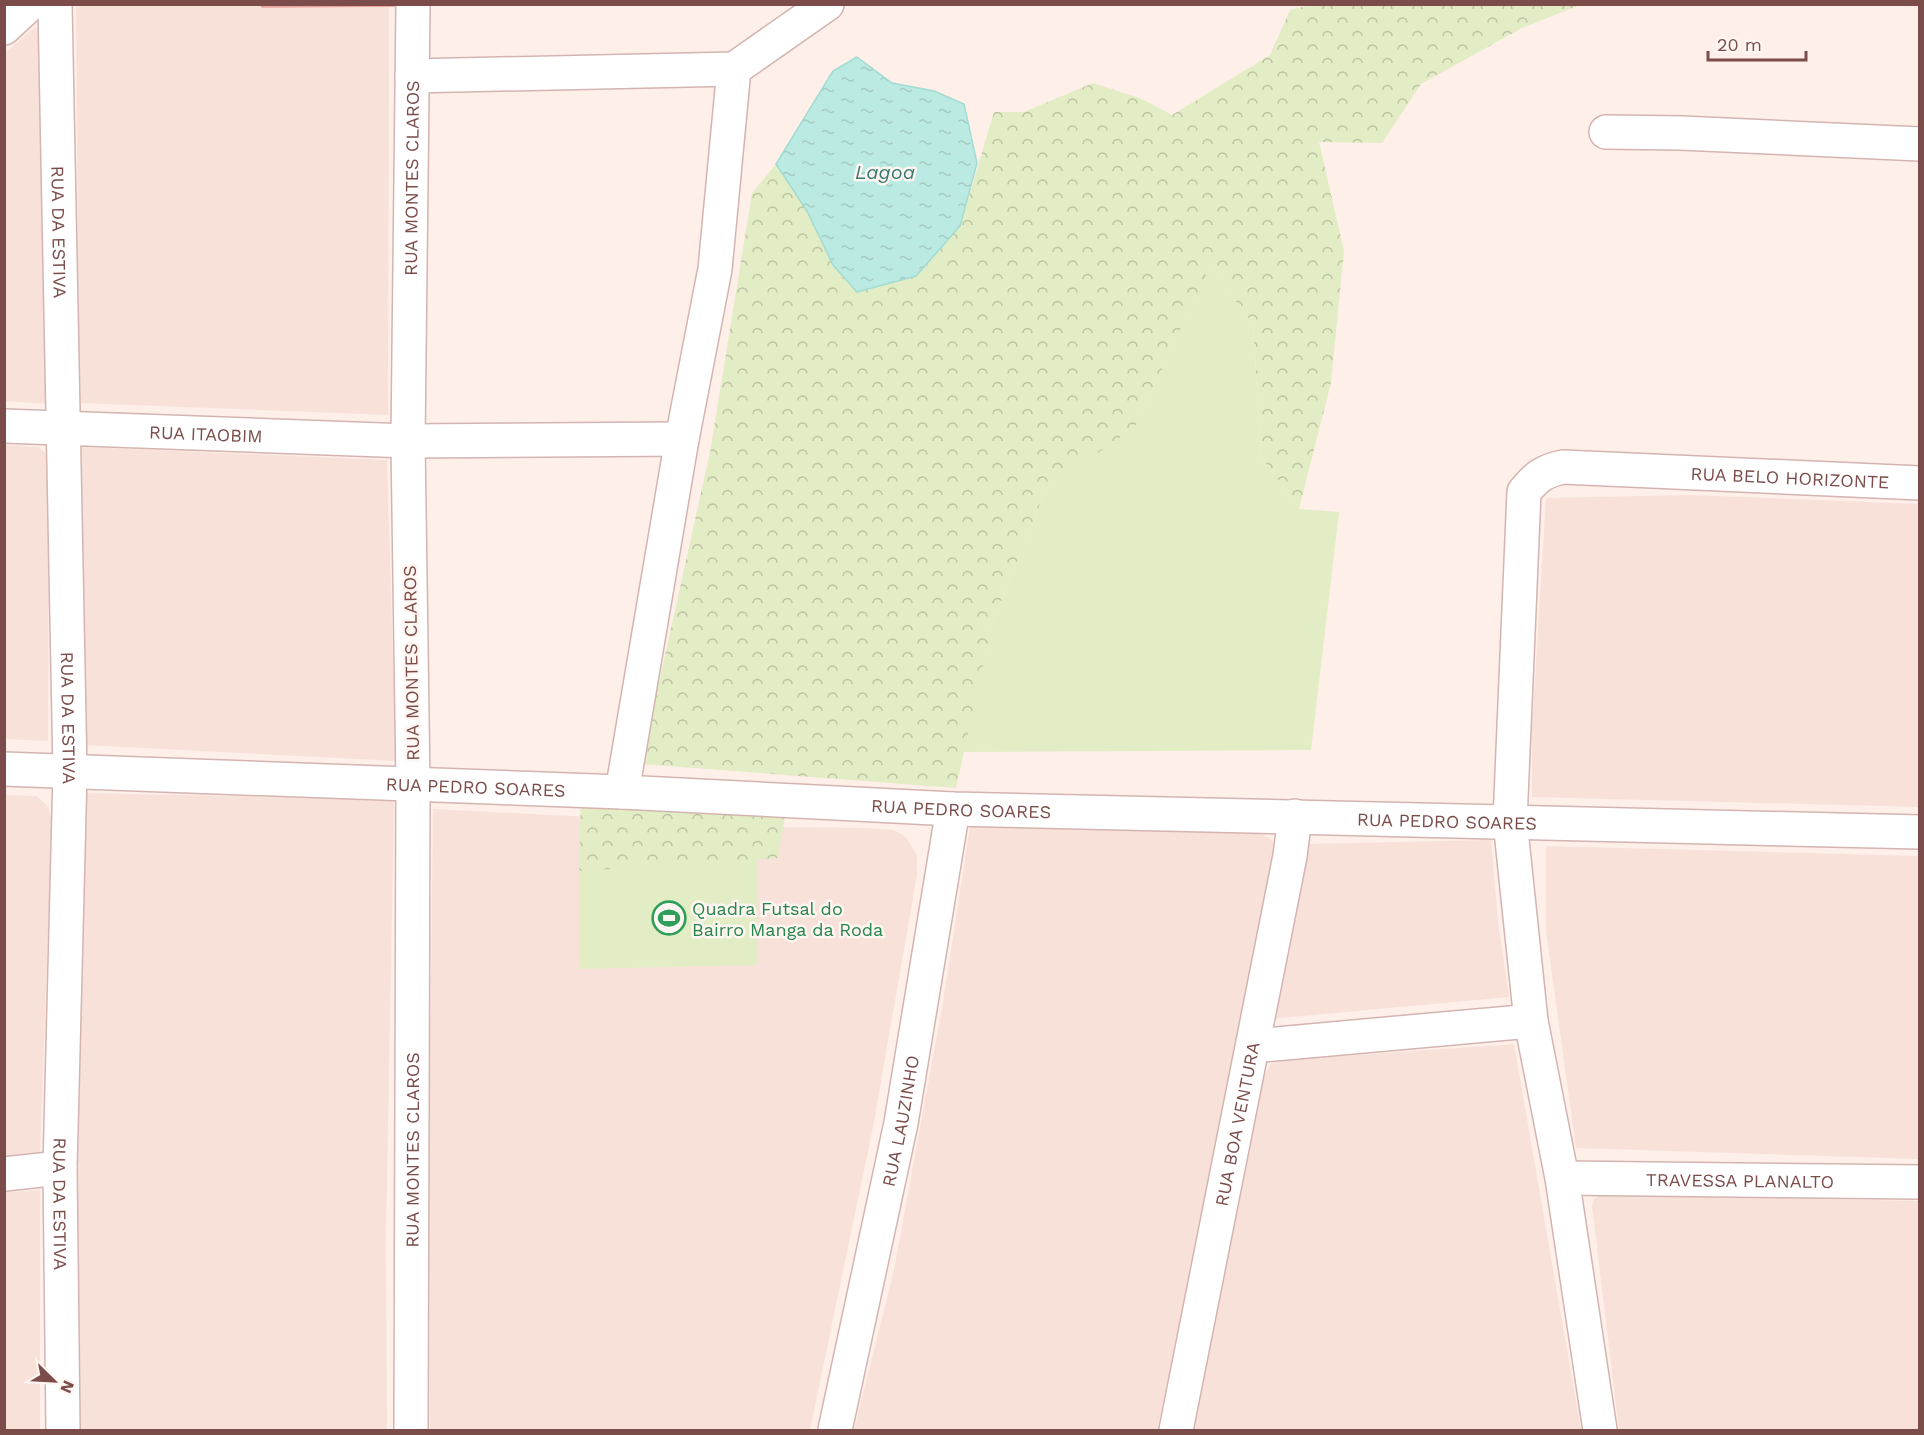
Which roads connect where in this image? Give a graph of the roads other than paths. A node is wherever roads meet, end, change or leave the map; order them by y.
1 (30, 4) edge
2 (55, 4) edge
3 (413, 4) edge
4 (827, 4) edge
5 (4, 28) edge
6 (734, 69) junction
7 (412, 76) junction
8 (1606, 132) dead end
9 (1920, 144) edge
10 (4, 426) edge
11 (62, 427) junction
12 (682, 439) junction
13 (408, 441) junction
14 (1920, 483) edge
15 (4, 769) edge
16 (70, 772) junction
17 (413, 784) junction
18 (622, 792) junction
19 (953, 809) junction
20 (1295, 816) junction
21 (1510, 821) junction
22 (1920, 832) edge
23 (1531, 1021) junction
24 (1253, 1046) junction
25 (60, 1168) junction
26 (4, 1174) edge
27 (1562, 1178) junction
28 (1920, 1182) edge
29 (63, 1431) edge
30 (411, 1431) edge
31 (835, 1431) edge
32 (1176, 1431) edge
33 (1600, 1431) edge

1 - 5 street
2 - 11 street, RUA DA ESTIVA
3 - 7 street, RUA MONTES CLAROS
4 - 6 street
6 - 7 street
6 - 12 street
7 - 13 street, RUA MONTES CLAROS
8 - 9 street
10 - 11 street, RUA ITAOBIM
11 - 13 street, RUA ITAOBIM
11 - 16 street, RUA DA ESTIVA
12 - 13 street, RUA ITAOBIM
12 - 18 street
13 - 17 street, RUA MONTES CLAROS
14 - 21 street, RUA BELO HORIZONTE
15 - 16 street, RUA PEDRO SOARES
16 - 17 street, RUA PEDRO SOARES
16 - 25 street, RUA DA ESTIVA
17 - 18 street, RUA PEDRO SOARES
17 - 30 street, RUA MONTES CLAROS
18 - 19 street, RUA PEDRO SOARES
19 - 20 street, RUA PEDRO SOARES
19 - 31 street, RUA LAUZINHO
20 - 21 street, RUA PEDRO SOARES
20 - 24 street, RUA BOA VENTURA
21 - 22 street, RUA PEDRO SOARES
21 - 23 street, RUA BELO HORIZONTE
23 - 24 street
23 - 27 street, RUA BELO HORIZONTE
24 - 32 street, RUA BOA VENTURA
25 - 26 street
25 - 29 street, RUA DA ESTIVA
27 - 28 street, TRAVESSA PLANALTO
27 - 33 street, RUA BELO HORIZONTE

